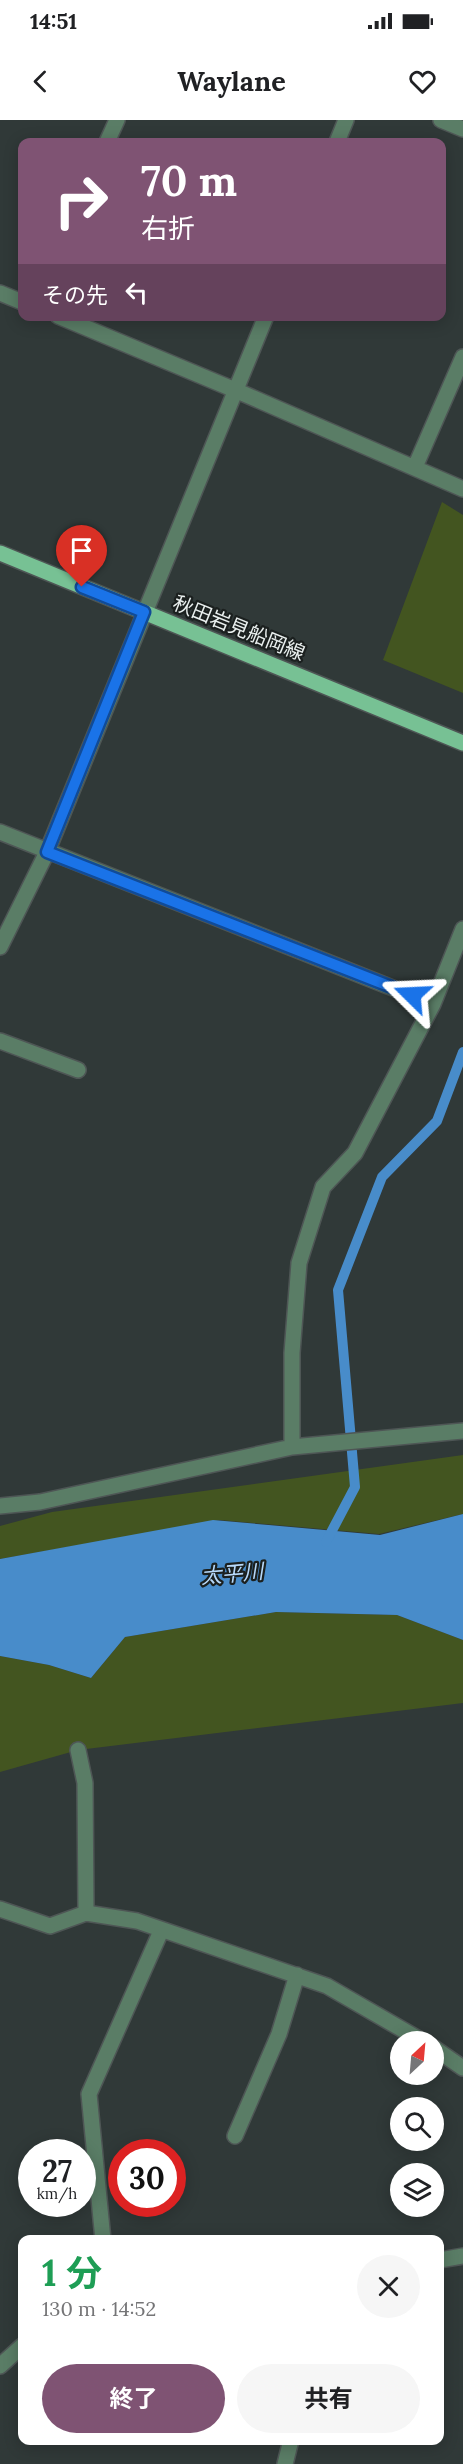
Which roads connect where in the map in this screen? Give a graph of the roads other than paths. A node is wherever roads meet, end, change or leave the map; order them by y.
1 (117, 120) edge
2 (346, 120) edge
3 (441, 120) edge
4 (463, 129) edge
5 (109, 138) edge
6 (339, 138) edge
7 (0, 293) edge
8 (18, 300) edge
9 (70, 321) edge
10 (264, 321) edge
11 (463, 357) edge
12 (236, 390) junction
13 (415, 467) junction
14 (463, 489) edge
15 (0, 553) edge
16 (144, 612) junction
17 (463, 743) edge
18 (0, 832) edge
19 (47, 852) junction
20 (463, 929) edge
21 (0, 946) edge
22 (434, 1004) junction
23 (0, 1041) edge
24 (78, 1070) dead end
25 (463, 1431) edge
26 (292, 1447) junction
27 (0, 1506) edge
28 (78, 1750) dead end
29 (0, 1908) edge
30 (86, 1913) junction
31 (161, 1930) junction
32 (297, 1975) junction
33 (405, 2031) edge
34 (444, 2055) edge
35 (463, 2068) edge
36 (235, 2136) dead end
37 (103, 2235) edge
38 (463, 2256) edge
39 (444, 2259) edge
40 (18, 2350) edge
41 (0, 2366) edge
42 (290, 2445) edge
43 (285, 2464) edge

1 - 5 street
2 - 6 street
3 - 4 street
7 - 8 street
9 - 12 street
10 - 12 street
11 - 13 street
12 - 13 street
12 - 16 street
13 - 14 street
15 - 16 main road, 秋田岩見船岡線
16 - 17 main road, 秋田岩見船岡線
16 - 19 street
18 - 19 street
19 - 21 street
19 - 22 street
20 - 22 street
22 - 26 street
23 - 24 street
25 - 26 street
26 - 27 street
28 - 30 street
29 - 30 street
30 - 31 street
31 - 32 street
31 - 37 street
32 - 33 street
32 - 36 street
34 - 35 street
38 - 39 street
40 - 41 street
42 - 43 street

